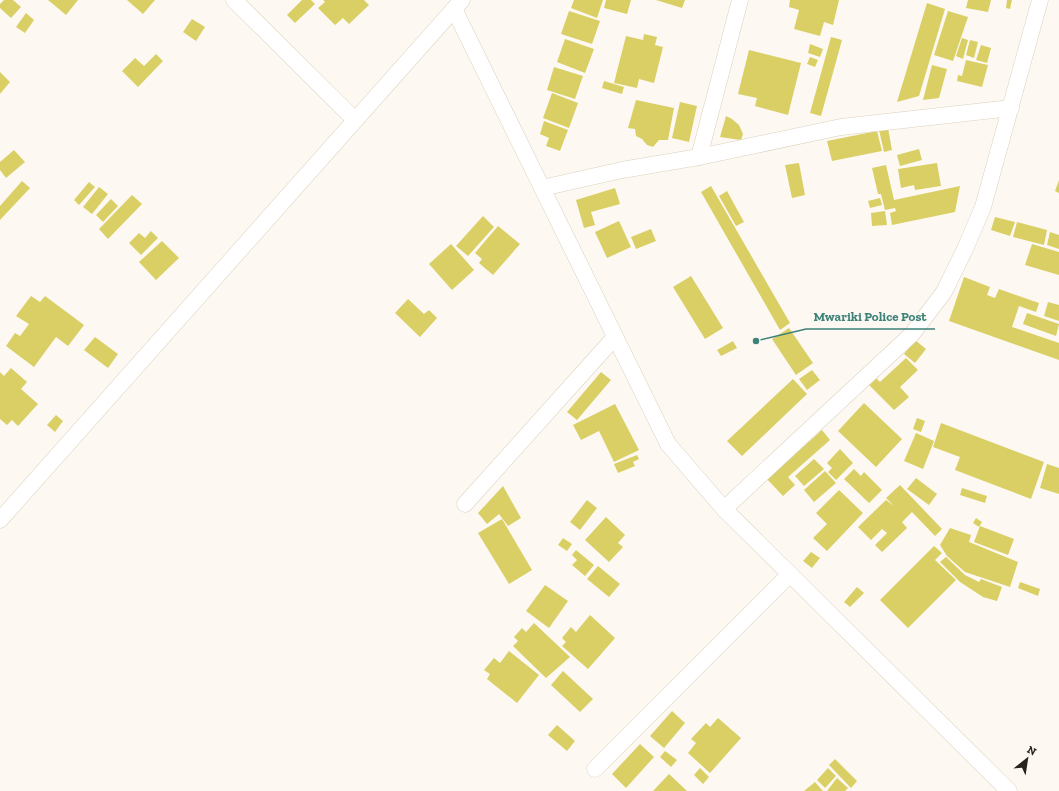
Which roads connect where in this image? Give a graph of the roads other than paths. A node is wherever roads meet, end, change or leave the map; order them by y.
1 (234, 0) edge
2 (740, 0) edge
3 (1040, 0) edge
4 (458, 5) edge
5 (1011, 108) junction
6 (355, 120) junction
7 (699, 157) junction
8 (542, 188) junction
9 (615, 337) junction
10 (465, 504) dead end
11 (724, 509) junction
12 (1, 517) edge
13 (790, 574) junction
14 (595, 769) dead end
15 (1009, 791) edge

1 - 6 street
2 - 7 street
3 - 5 street
4 - 6 street
4 - 8 street
5 - 7 street
5 - 11 street
6 - 12 street
7 - 8 street
8 - 9 street
9 - 10 street
9 - 11 street
11 - 13 street
13 - 14 street
13 - 15 street

